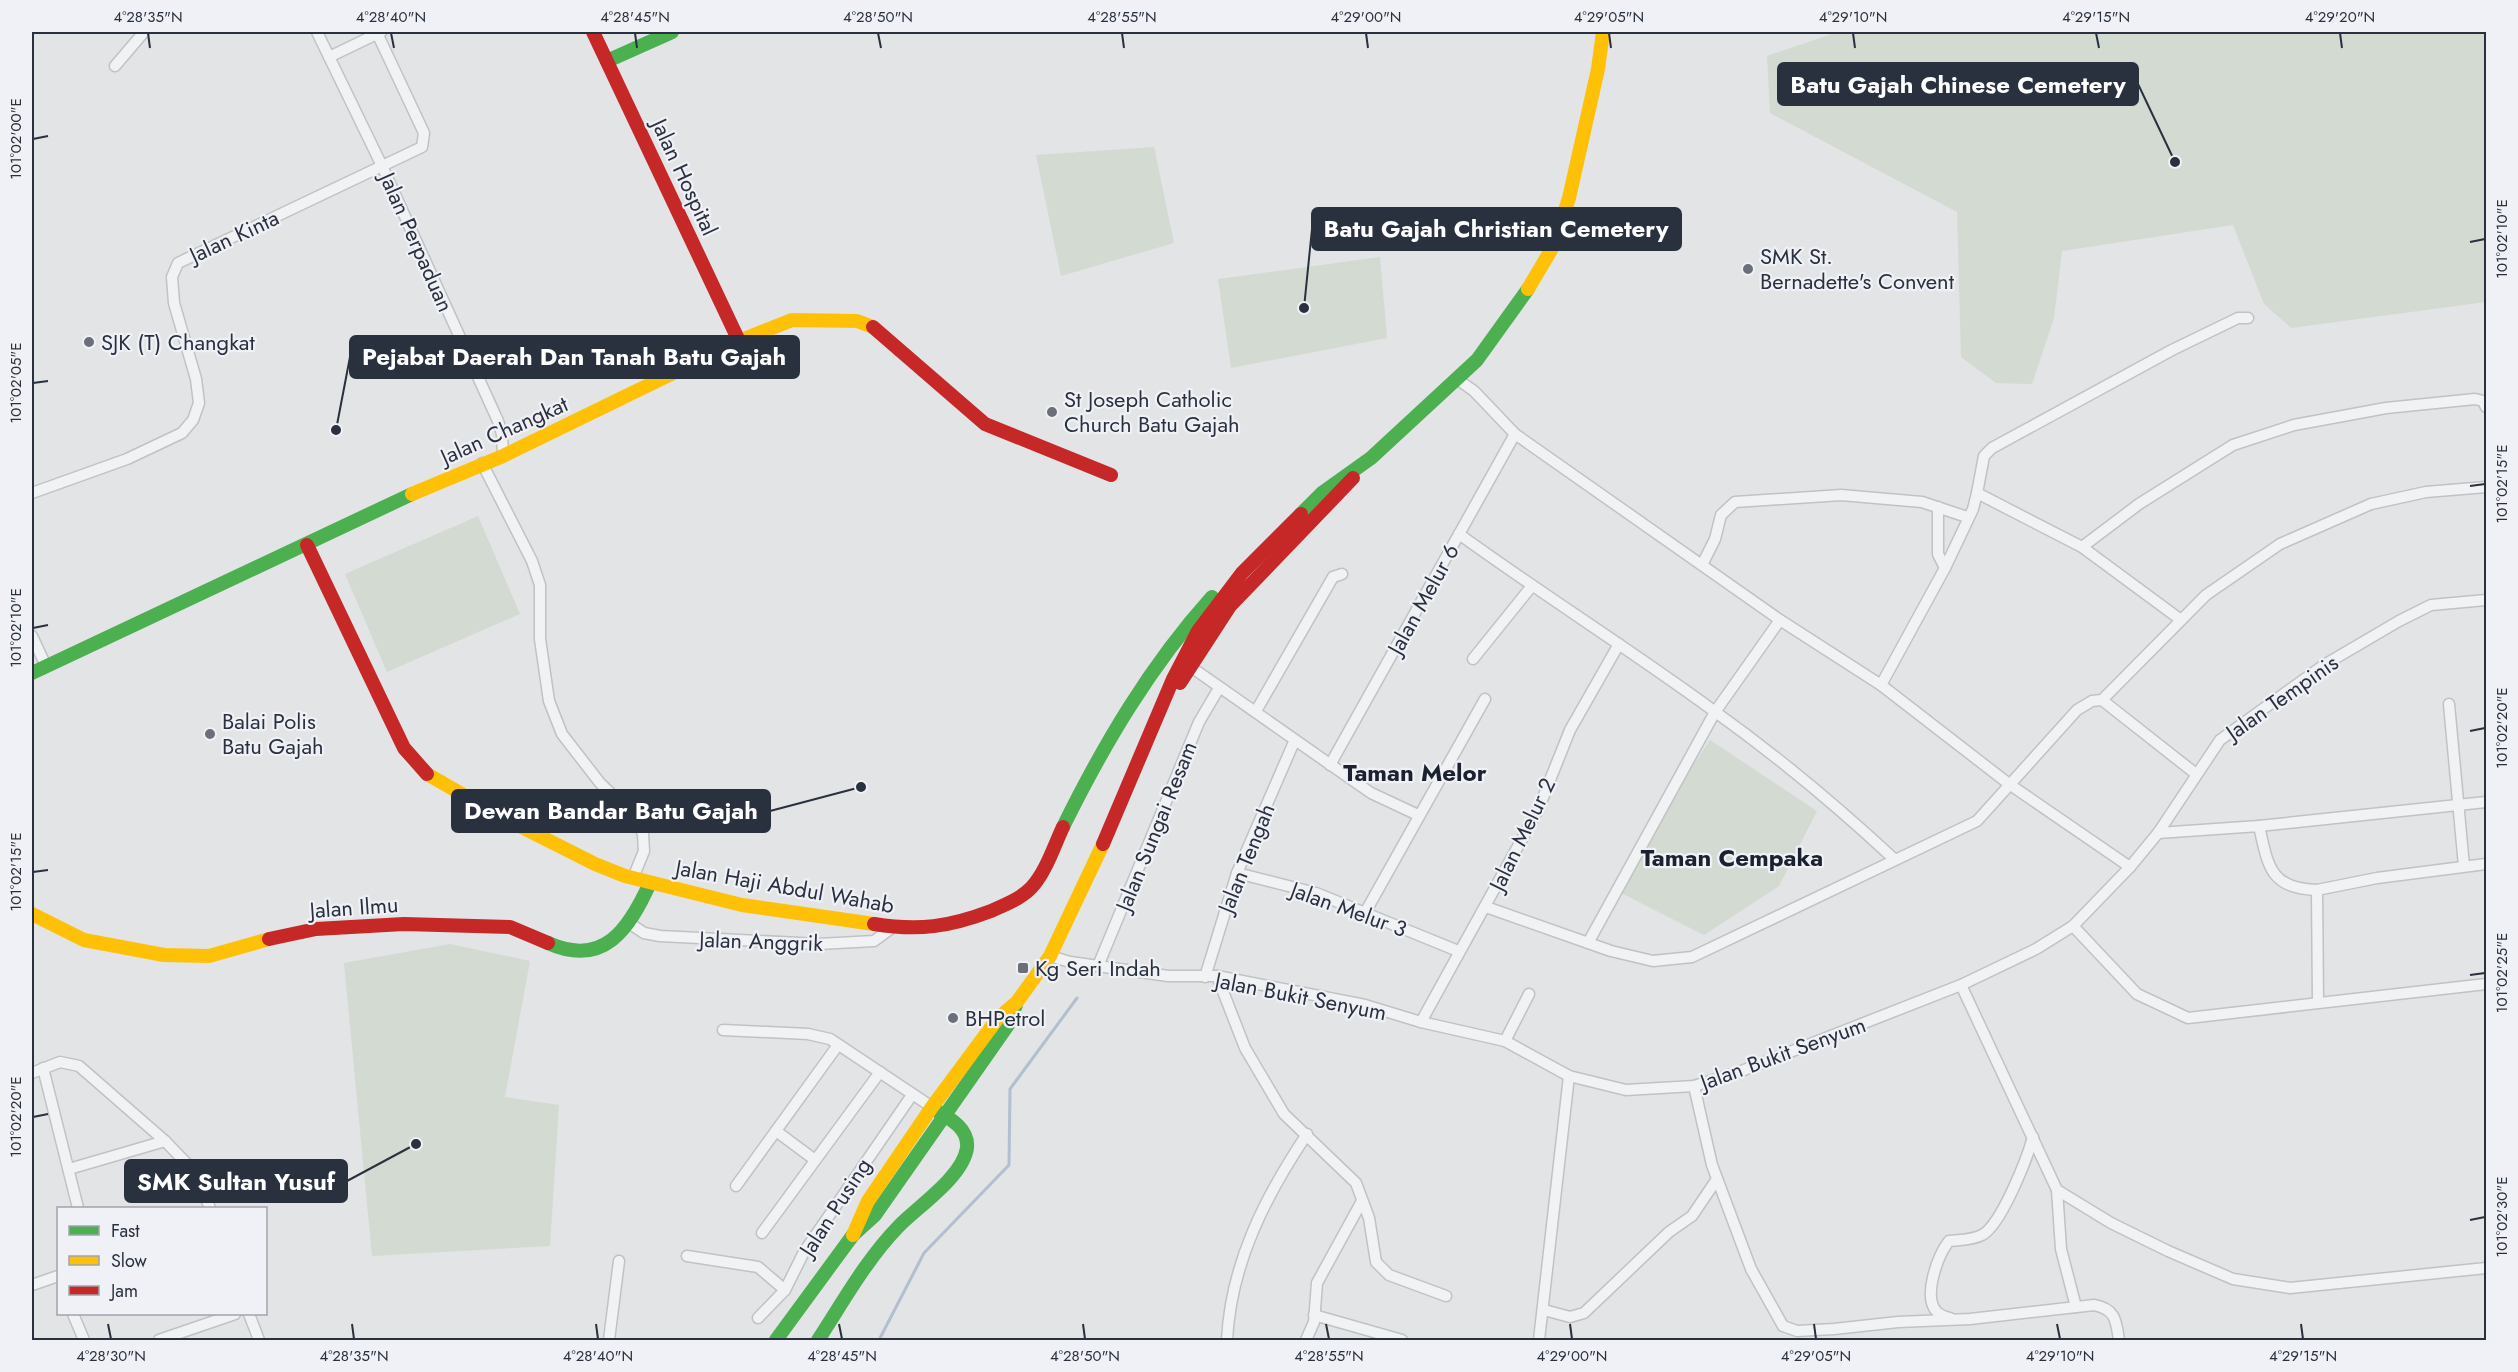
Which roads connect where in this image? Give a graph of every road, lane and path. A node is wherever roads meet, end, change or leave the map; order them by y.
1 (144, 32) edge
2 (317, 32) edge
3 (379, 32) edge
4 (593, 32) edge
5 (672, 32) edge
6 (1602, 32) edge
7 (329, 57) junction
8 (607, 61) junction
9 (115, 66) dead end
10 (382, 166) junction
11 (2248, 318) dead end
12 (739, 341) junction
13 (1457, 379) junction
14 (2487, 407) edge
15 (1512, 430) junction
16 (502, 456) junction
17 (1371, 458) junction
18 (482, 463) junction
19 (1111, 475) dead end
20 (2487, 487) edge
21 (32, 493) edge
22 (1977, 493) junction
23 (1938, 507) junction
24 (1967, 517) junction
25 (1459, 534) junction
26 (307, 545) junction
27 (2082, 547) junction
28 (1702, 565) junction
29 (1945, 568) junction
30 (1242, 573) junction
31 (1342, 574) dead end
32 (1531, 587) junction
33 (2487, 600) edge
34 (1230, 606) junction
35 (1213, 609) junction
36 (1190, 620) junction
37 (1780, 620) junction
38 (2181, 620) junction
39 (32, 636) edge
40 (1619, 644) junction
41 (1473, 659) dead end
42 (46, 666) junction
43 (1191, 667) junction
44 (32, 673) edge
45 (1881, 685) junction
46 (1219, 688) junction
47 (1485, 699) dead end
48 (2102, 700) junction
49 (2449, 704) dead end
50 (1163, 707) junction
51 (1256, 711) junction
52 (1716, 712) junction
53 (1294, 742) junction
54 (1330, 765) junction
55 (2196, 774) junction
56 (2009, 784) junction
57 (2487, 802) edge
58 (2458, 804) junction
59 (1418, 814) junction
60 (2259, 826) junction
61 (2158, 833) junction
62 (1894, 859) junction
63 (2487, 864) edge
64 (2464, 866) junction
65 (2130, 867) junction
66 (1237, 873) junction
67 (633, 878) junction
68 (650, 883) junction
69 (2317, 890) junction
70 (1486, 907) junction
71 (1366, 911) junction
72 (32, 914) edge
73 (629, 923) junction
74 (2073, 926) junction
75 (892, 927) junction
76 (1588, 943) junction
77 (1458, 951) junction
78 (1050, 956) junction
79 (1098, 966) junction
80 (1217, 976) junction
81 (1205, 977) junction
82 (2487, 984) edge
83 (1961, 985) junction
84 (1529, 993) dead end
85 (1017, 1002) junction
86 (2318, 1002) junction
87 (1421, 1022) junction
88 (723, 1030) dead end
89 (1505, 1041) junction
90 (838, 1045) junction
91 (43, 1068) junction
92 (879, 1072) junction
93 (32, 1073) edge
94 (1569, 1076) junction
95 (1694, 1086) junction
96 (912, 1095) junction
97 (932, 1107) junction
98 (946, 1116) junction
99 (776, 1131) junction
100 (1307, 1134) junction
101 (2033, 1137) junction
102 (165, 1141) junction
103 (2044, 1158) junction
104 (815, 1160) junction
105 (2026, 1162) junction
106 (69, 1169) junction
107 (1717, 1179) junction
108 (736, 1186) dead end
109 (2058, 1190) junction
110 (1362, 1201) junction
111 (78, 1207) edge
112 (209, 1207) edge
113 (762, 1233) dead end
114 (853, 1235) junction
115 (687, 1256) dead end
116 (619, 1261) dead end
117 (2487, 1268) edge
118 (57, 1277) edge
119 (32, 1285) edge
120 (785, 1290) junction
121 (1446, 1296) dead end
122 (2076, 1307) junction
123 (1544, 1310) junction
124 (73, 1315) edge
125 (232, 1315) edge
126 (249, 1315) edge
127 (1314, 1315) junction
128 (758, 1318) dead end
129 (1953, 1320) junction
130 (1402, 1340) edge
131 (84, 1341) edge
132 (159, 1341) edge
133 (259, 1341) edge
134 (609, 1341) edge
135 (776, 1341) edge
136 (818, 1341) edge
137 (1227, 1341) edge
138 (1306, 1341) edge
139 (1539, 1341) edge
140 (2119, 1341) edge

1 - 9 street
2 - 7 street, Jalan Perpaduan
3 - 7 street
3 - 10 street, Jalan Kinta
4 - 8 street, Jalan Hospital
5 - 8 street
6 - 13 street
7 - 10 street, Jalan Perpaduan
8 - 12 street, Jalan Hospital
10 - 16 street, Jalan Perpaduan
10 - 21 street, Jalan Kinta
11 - 22 street
12 - 16 street, Jalan Changkat
12 - 19 street, Jalan Changkat
13 - 15 street
13 - 17 street
14 - 27 street
15 - 25 street, Jalan Melur 6
15 - 28 street
16 - 18 street, Jalan Changkat
17 - 30 street
17 - 34 street
18 - 26 street, Jalan Changkat
18 - 67 street
20 - 38 street
22 - 24 street
22 - 27 street
23 - 24 street
23 - 28 street
23 - 29 street
24 - 29 street
25 - 32 street
25 - 54 street, Jalan Melur 6
26 - 42 street, Jalan Changkat
26 - 67 street, Jalan Haji Abdul Wahab
27 - 38 street
28 - 37 street
29 - 45 street
30 - 35 street
30 - 36 street, Jalan Haji Abdul Wahab
31 - 51 street
32 - 40 street
32 - 41 street
33 - 55 street, Jalan Tempinis
34 - 35 street
34 - 43 street
35 - 36 street
35 - 50 street
36 - 75 street, Jalan Haji Abdul Wahab
37 - 45 street
37 - 52 street
38 - 48 street
39 - 42 street
40 - 52 street
40 - 70 street, Jalan Melur 2
42 - 44 street, Jalan Changkat
43 - 46 street
43 - 50 street
45 - 56 street
46 - 51 street
46 - 79 street, Jalan Sungai Resam
47 - 59 street
48 - 55 street
48 - 56 street
49 - 58 street
50 - 78 street
51 - 53 street
52 - 62 street
52 - 76 street
53 - 54 street
53 - 66 street, Jalan Tengah
54 - 59 street
55 - 61 street, Jalan Tempinis
56 - 62 street
56 - 65 street
57 - 58 street
58 - 60 street
58 - 64 street
59 - 71 street
60 - 61 street
60 - 69 street
61 - 65 street, Jalan Tempinis
62 - 76 street
63 - 64 street
64 - 69 street
65 - 74 street, Jalan Bukit Senyum
66 - 71 street, Jalan Melur 3
66 - 81 street, Jalan Tengah
67 - 68 street, Jalan Haji Abdul Wahab
68 - 73 street, Jalan Ilmu
68 - 75 street, Jalan Haji Abdul Wahab
69 - 86 street
70 - 76 street
70 - 77 street, Jalan Melur 2
71 - 77 street, Jalan Melur 3
72 - 73 street, Jalan Ilmu
73 - 75 street, Jalan Anggrik
74 - 83 street, Jalan Bukit Senyum
74 - 86 street
77 - 87 street, Jalan Melur 2
78 - 79 street, Jalan Bukit Senyum
78 - 85 street
79 - 81 street, Jalan Bukit Senyum
80 - 81 street, Jalan Bukit Senyum
80 - 87 street, Jalan Bukit Senyum
80 - 100 street
82 - 86 street
83 - 95 street, Jalan Bukit Senyum
83 - 101 street
84 - 89 street
85 - 97 street
85 - 98 street
87 - 89 street, Jalan Bukit Senyum
88 - 90 street
89 - 94 street, Jalan Bukit Senyum
90 - 92 street
90 - 99 street
91 - 93 street
91 - 102 street
91 - 106 street
92 - 96 street
92 - 104 street
94 - 95 street, Jalan Bukit Senyum
94 - 123 street
95 - 107 street
96 - 97 street
96 - 120 street, Jalan Pusing
97 - 98 street
97 - 114 street
98 - 114 street
98 - 136 street
99 - 104 street
99 - 108 street
100 - 110 street
100 - 137 street
101 - 103 street
101 - 105 street
102 - 106 street
102 - 112 street
103 - 105 street
103 - 109 street
104 - 113 street
105 - 129 street
106 - 111 street
107 - 123 street
107 - 129 street
109 - 117 street
109 - 122 street
110 - 121 street
110 - 127 street
114 - 135 street
115 - 120 street
116 - 134 street
118 - 119 street
120 - 128 street, Jalan Pusing
122 - 129 street
122 - 140 street
123 - 139 street
124 - 131 street
125 - 132 street
126 - 133 street
127 - 130 street
127 - 138 street

